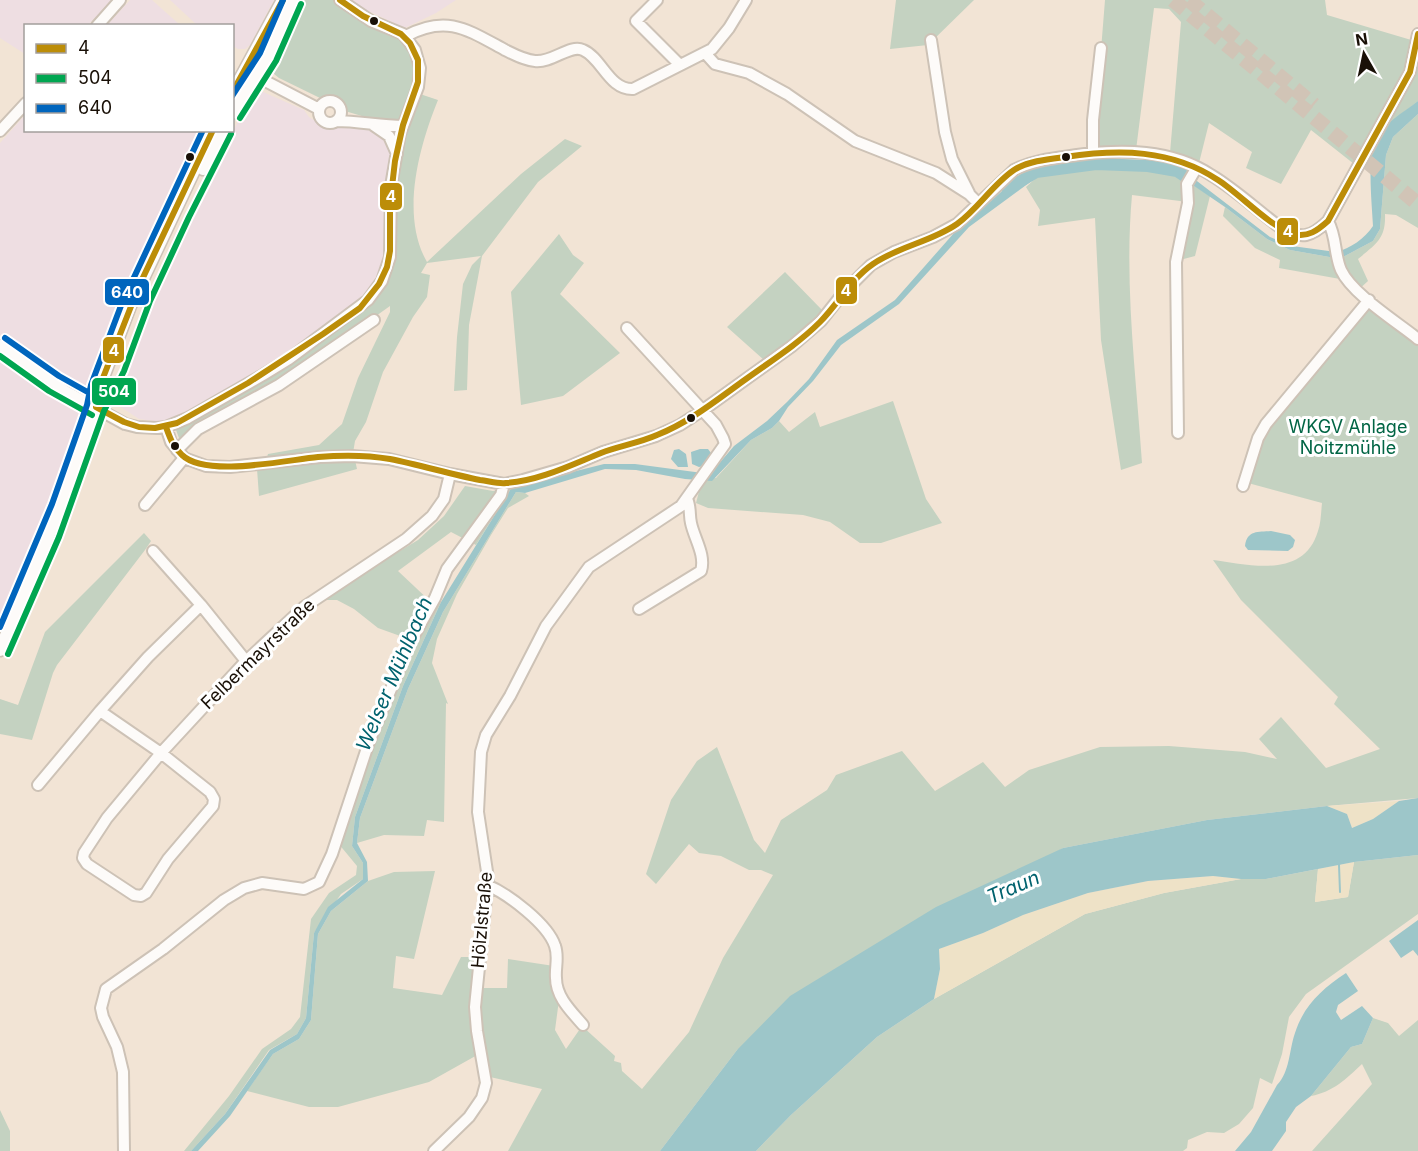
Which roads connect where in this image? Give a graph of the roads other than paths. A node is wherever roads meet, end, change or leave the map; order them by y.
1 (120, 0) edge
2 (283, 0) edge
3 (293, 0) edge
4 (340, 0) edge
5 (657, 0) edge
6 (746, 0) edge
7 (99, 24) edge
8 (1418, 34) edge
9 (406, 36) junction
10 (931, 40) dead end
11 (1101, 48) dead end
12 (705, 53) junction
13 (680, 65) junction
14 (251, 73) junction
15 (234, 92) edge
16 (24, 105) edge
17 (234, 109) edge
18 (319, 109) junction
19 (341, 110) junction
20 (336, 121) junction
21 (357, 121) junction
22 (371, 124) junction
23 (0, 131) edge
24 (212, 132) edge
25 (222, 132) edge
26 (397, 132) junction
27 (1093, 153) junction
28 (1195, 170) junction
29 (969, 194) junction
30 (978, 203) junction
31 (1328, 221) junction
32 (1369, 300) junction
33 (374, 320) dead end
34 (627, 328) dead end
35 (1418, 339) edge
36 (0, 345) edge
37 (96, 407) junction
38 (703, 410) junction
39 (166, 427) junction
40 (1178, 433) dead end
41 (180, 454) junction
42 (450, 474) junction
43 (504, 484) junction
44 (1243, 486) dead end
45 (687, 500) junction
46 (145, 505) dead end
47 (153, 551) dead end
48 (201, 605) junction
49 (639, 609) dead end
50 (0, 650) edge
51 (246, 661) junction
52 (100, 711) junction
53 (161, 753) junction
54 (38, 785) dead end
55 (487, 885) junction
56 (583, 1025) dead end
57 (124, 1151) edge
58 (434, 1151) edge

1 - 7 street
2 - 14 main road
3 - 14 main road
4 - 9 street
5 - 13 street
6 - 12 street
8 - 31 street
9 - 13 street
9 - 26 street
10 - 29 street
11 - 27 street
12 - 13 street
12 - 29 street
14 - 15 main road
14 - 17 main road
14 - 18 street
16 - 23 street
18 - 19 street
18 - 20 street
19 - 20 street
19 - 21 street
20 - 21 street
21 - 22 street
22 - 26 street
22 - 26 street
24 - 37 main road
25 - 37 main road
26 - 39 street
27 - 28 street
27 - 30 street
28 - 31 street
28 - 40 street
29 - 30 street
30 - 38 street
31 - 32 street
32 - 35 street
32 - 44 street
33 - 41 street
34 - 38 street
36 - 37 street
37 - 39 street
37 - 50 main road
38 - 43 street
38 - 45 street, Hölzlstraße
39 - 41 street
41 - 42 street
41 - 46 street
42 - 43 street
42 - 51 street, Felbermayrstraße
43 - 57 street
45 - 49 street
45 - 55 street, Hölzlstraße
47 - 48 street
48 - 51 street
48 - 52 street
51 - 53 street, Felbermayrstraße
52 - 53 street
52 - 54 street
53 - 53 street, Felbermayrstraße
55 - 56 street
55 - 58 street, Hölzlstraße

